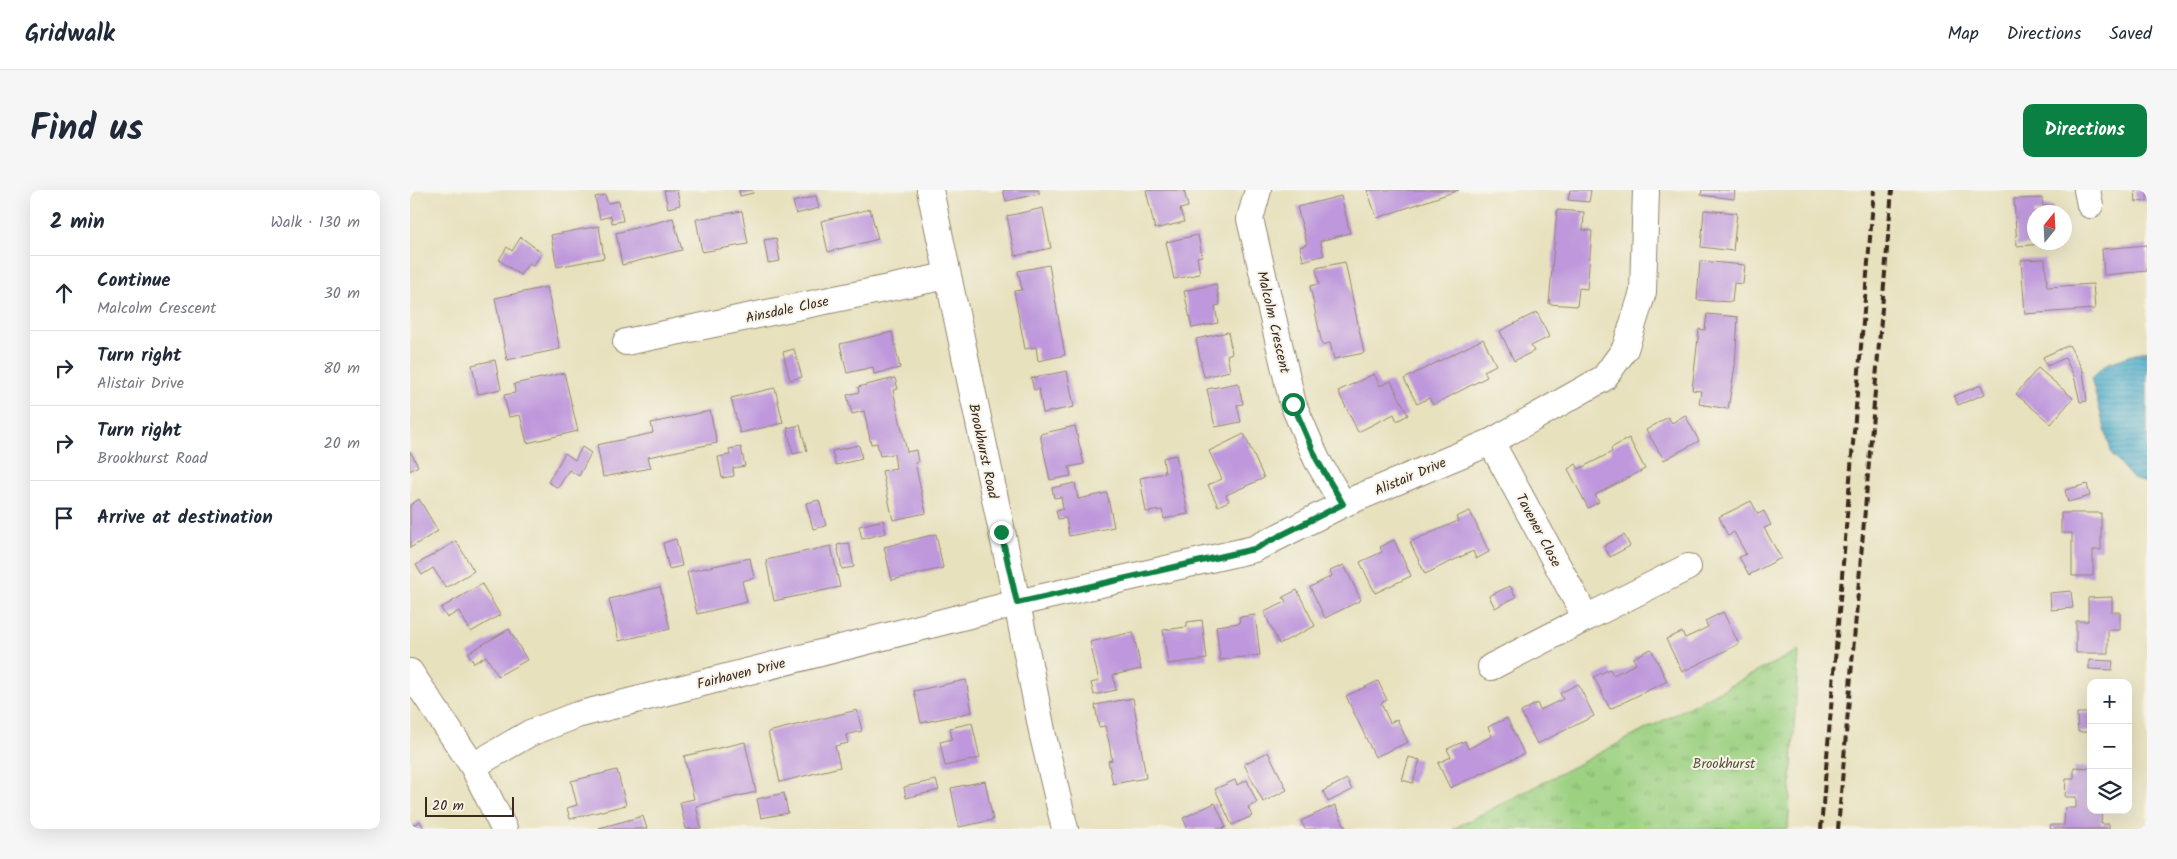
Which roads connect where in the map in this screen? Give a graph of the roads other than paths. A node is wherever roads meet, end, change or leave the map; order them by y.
1 (930, 190) edge
2 (1258, 190) edge
3 (1646, 190) edge
4 (947, 276) junction
5 (626, 342) dead end
6 (1492, 442) junction
7 (1343, 504) junction
8 (1688, 567) dead end
9 (1017, 603) junction
10 (1586, 618) junction
11 (1491, 667) dead end
12 (412, 678) edge
13 (473, 766) junction
14 (504, 829) edge
15 (1065, 829) edge

1 - 4 street, Brookhurst Road
2 - 7 street, Malcolm Crescent
3 - 6 street, Alistair Drive
4 - 5 street, Ainsdale Close
4 - 9 street, Brookhurst Road
6 - 7 street, Alistair Drive
6 - 10 street, Tavener Close
7 - 9 street, Alistair Drive
8 - 10 street
9 - 13 street, Fairhaven Drive
9 - 15 street, Brookhurst Road
10 - 11 street
12 - 13 street
13 - 14 street

